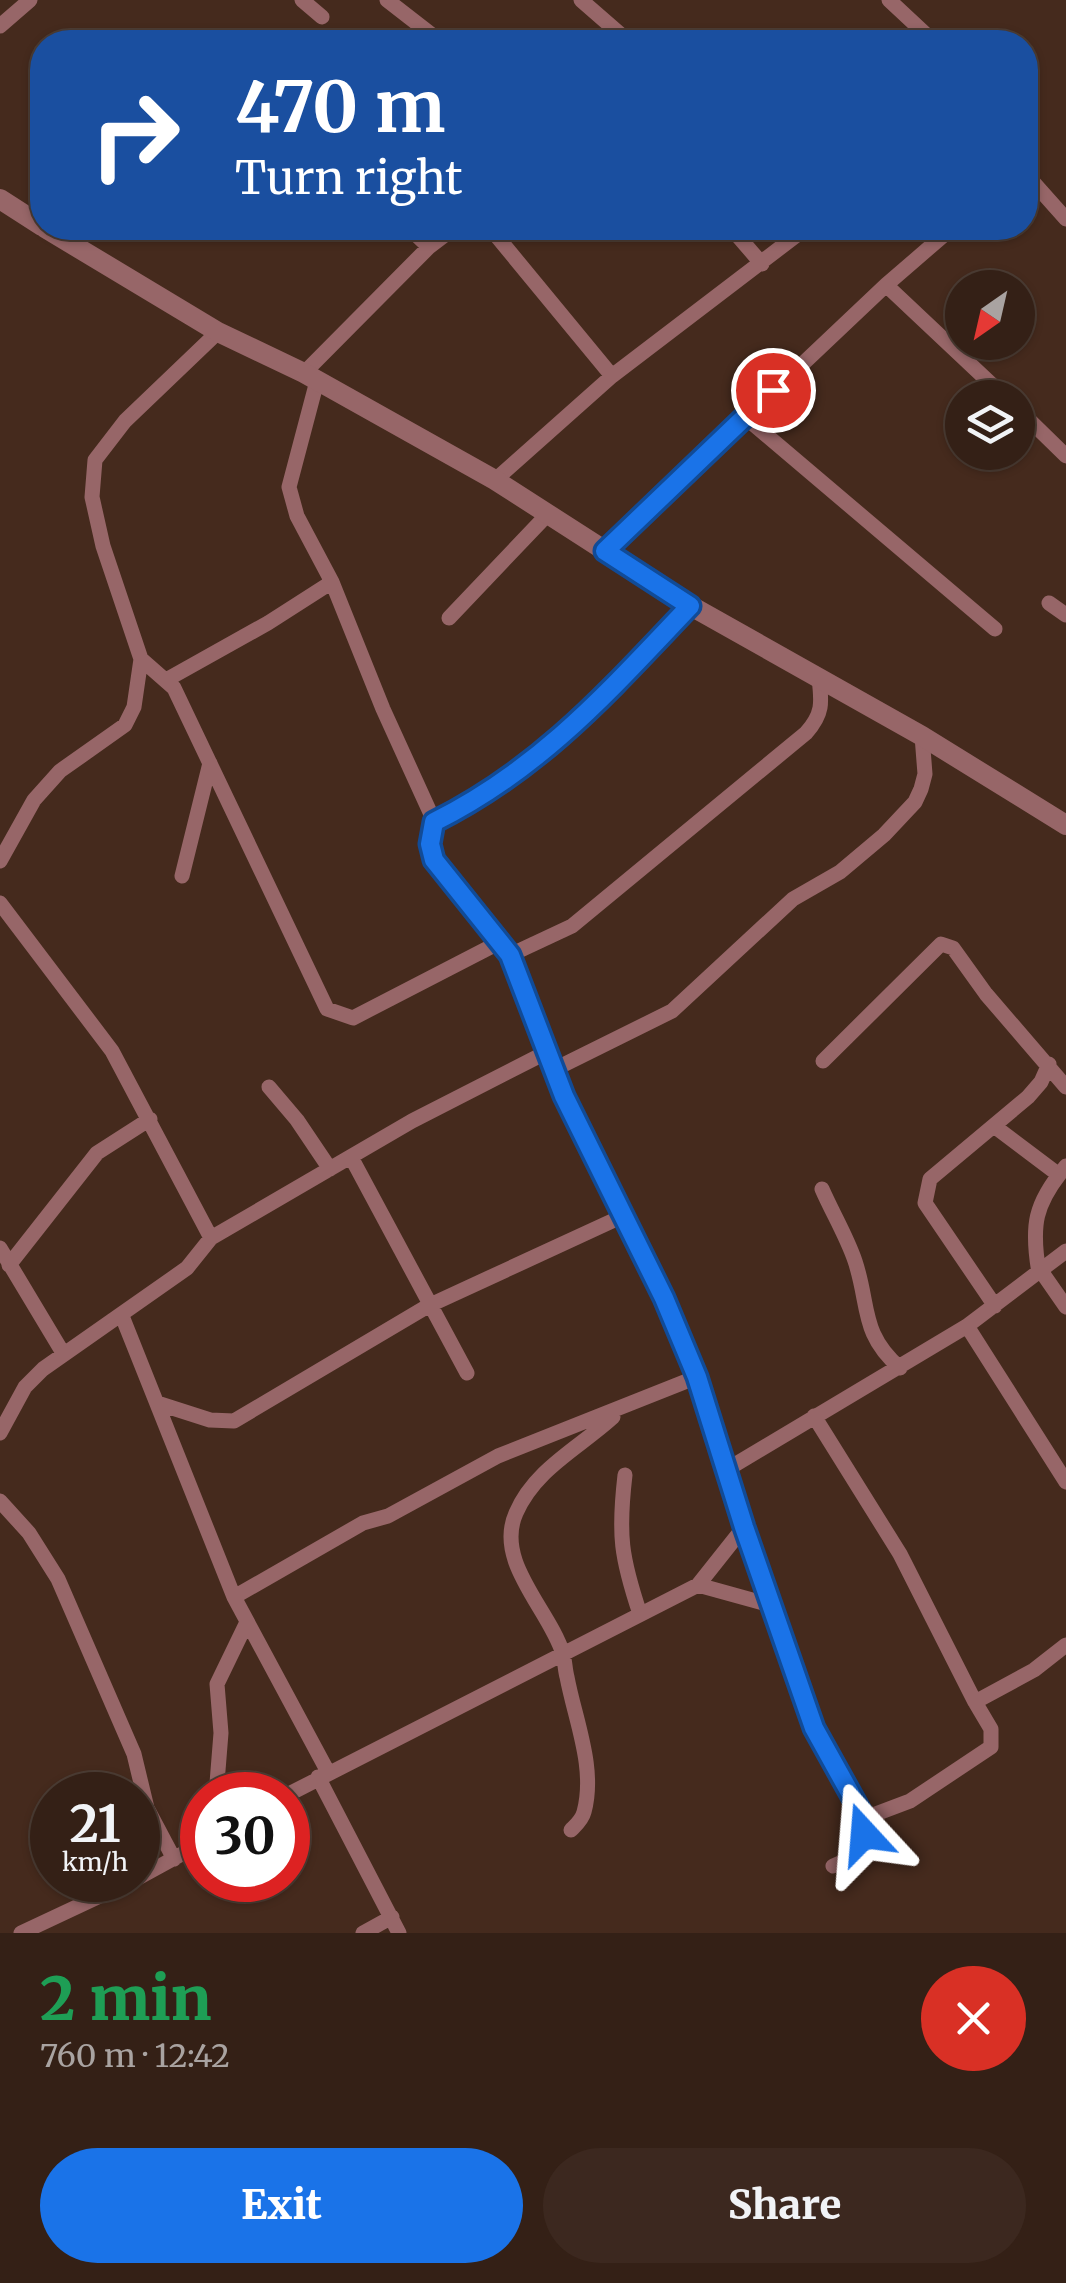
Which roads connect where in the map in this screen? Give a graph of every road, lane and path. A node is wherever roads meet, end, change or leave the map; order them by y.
1 (30, 0) edge
2 (302, 0) edge
3 (387, 0) edge
4 (581, 0) edge
5 (889, 0) edge
6 (322, 17) dead end
7 (0, 26) edge
8 (426, 30) edge
9 (617, 30) edge
10 (921, 30) edge
11 (1038, 188) edge
12 (0, 199) edge
13 (30, 218) edge
14 (1066, 219) edge
15 (66, 240) edge
16 (422, 240) edge
17 (437, 240) edge
18 (500, 240) edge
19 (741, 240) edge
20 (791, 240) edge
21 (938, 240) edge
22 (428, 246) junction
23 (762, 264) junction
24 (886, 284) junction
25 (218, 332) junction
26 (612, 376) junction
27 (310, 377) junction
28 (987, 380) edge
29 (745, 417) junction
30 (1035, 426) edge
31 (1066, 456) edge
32 (495, 480) junction
33 (547, 515) junction
34 (605, 551) junction
35 (332, 582) junction
36 (1050, 603) dead end
37 (690, 606) junction
38 (1066, 616) edge
39 (450, 618) dead end
40 (995, 629) dead end
41 (141, 659) junction
42 (819, 678) junction
43 (166, 680) junction
44 (922, 736) junction
45 (210, 764) junction
46 (434, 822) junction
47 (1066, 825) edge
48 (0, 861) edge
49 (182, 876) dead end
50 (0, 903) edge
51 (506, 948) junction
52 (547, 1052) junction
53 (823, 1061) dead end
54 (1049, 1064) junction
55 (552, 1070) junction
56 (269, 1086) dead end
57 (1066, 1087) edge
58 (150, 1118) junction
59 (994, 1126) junction
60 (351, 1157) junction
61 (330, 1169) junction
62 (1062, 1171) edge
63 (822, 1189) dead end
64 (623, 1216) junction
65 (212, 1238) junction
66 (0, 1248) edge
67 (1066, 1251) edge
68 (9, 1265) junction
69 (1040, 1272) junction
70 (428, 1306) junction
71 (994, 1306) junction
72 (1066, 1307) edge
73 (122, 1316) junction
74 (967, 1326) junction
75 (63, 1353) junction
76 (900, 1368) junction
77 (467, 1373) dead end
78 (697, 1377) junction
79 (157, 1404) junction
80 (623, 1408) junction
81 (814, 1416) junction
82 (0, 1432) edge
83 (726, 1470) junction
84 (625, 1475) dead end
85 (1066, 1482) edge
86 (0, 1501) edge
87 (744, 1527) junction
88 (698, 1584) junction
89 (234, 1598) junction
90 (770, 1604) junction
91 (640, 1614) junction
92 (247, 1622) junction
93 (1066, 1645) edge
94 (563, 1653) junction
95 (975, 1702) junction
96 (218, 1772) edge
97 (323, 1774) junction
98 (310, 1782) edge
99 (864, 1818) junction
100 (570, 1830) dead end
101 (180, 1856) edge
102 (174, 1859) junction
103 (160, 1866) edge
104 (833, 1866) dead end
105 (87, 1902) edge
106 (392, 1917) junction
107 (21, 1933) edge
108 (364, 1933) edge
109 (399, 1933) edge

1 - 7 street
2 - 6 street
3 - 8 street
4 - 9 street
5 - 10 street
11 - 14 street
12 - 13 street
15 - 25 street
16 - 22 street
17 - 22 street
18 - 26 street
19 - 23 street
20 - 23 street
21 - 24 street
22 - 27 street
23 - 26 street
24 - 28 street
24 - 29 street
25 - 27 street
25 - 41 street
26 - 32 street
27 - 32 street
27 - 35 street
29 - 34 street
29 - 40 street
30 - 31 street
32 - 33 street
33 - 34 street
33 - 39 street
34 - 37 street
35 - 43 street
35 - 46 street
36 - 38 street
37 - 42 street
37 - 46 street
41 - 43 street
41 - 48 street
42 - 44 street
42 - 51 street
43 - 45 street
44 - 47 street
44 - 55 street
45 - 49 street
45 - 51 street
46 - 51 street
50 - 58 street
51 - 52 street
52 - 55 street
52 - 60 street
53 - 54 street
54 - 57 street
54 - 59 street
55 - 64 street
56 - 61 street
58 - 65 street
58 - 68 street
59 - 62 street
59 - 71 street
60 - 61 street
60 - 70 street
61 - 65 street
62 - 69 street
63 - 76 street
64 - 70 street
64 - 78 street
65 - 73 street
66 - 68 street
67 - 69 street
68 - 75 street
69 - 71 street
69 - 72 street
70 - 77 street
70 - 79 street
71 - 74 street
73 - 75 street
73 - 79 street
74 - 76 street
74 - 85 street
75 - 82 street
76 - 81 street
78 - 80 street
78 - 83 street
79 - 89 street
80 - 89 street
80 - 94 street
81 - 83 street
81 - 95 street
83 - 87 street
84 - 91 street
86 - 102 street
87 - 88 street
87 - 90 street
88 - 90 street
88 - 91 street
89 - 92 street
90 - 99 street
91 - 94 street
92 - 96 street
92 - 97 street
93 - 95 street
94 - 97 street
94 - 100 street
95 - 99 street
97 - 98 street
97 - 106 street
99 - 104 street
101 - 102 street
102 - 103 street
105 - 107 street
106 - 108 street
106 - 109 street

